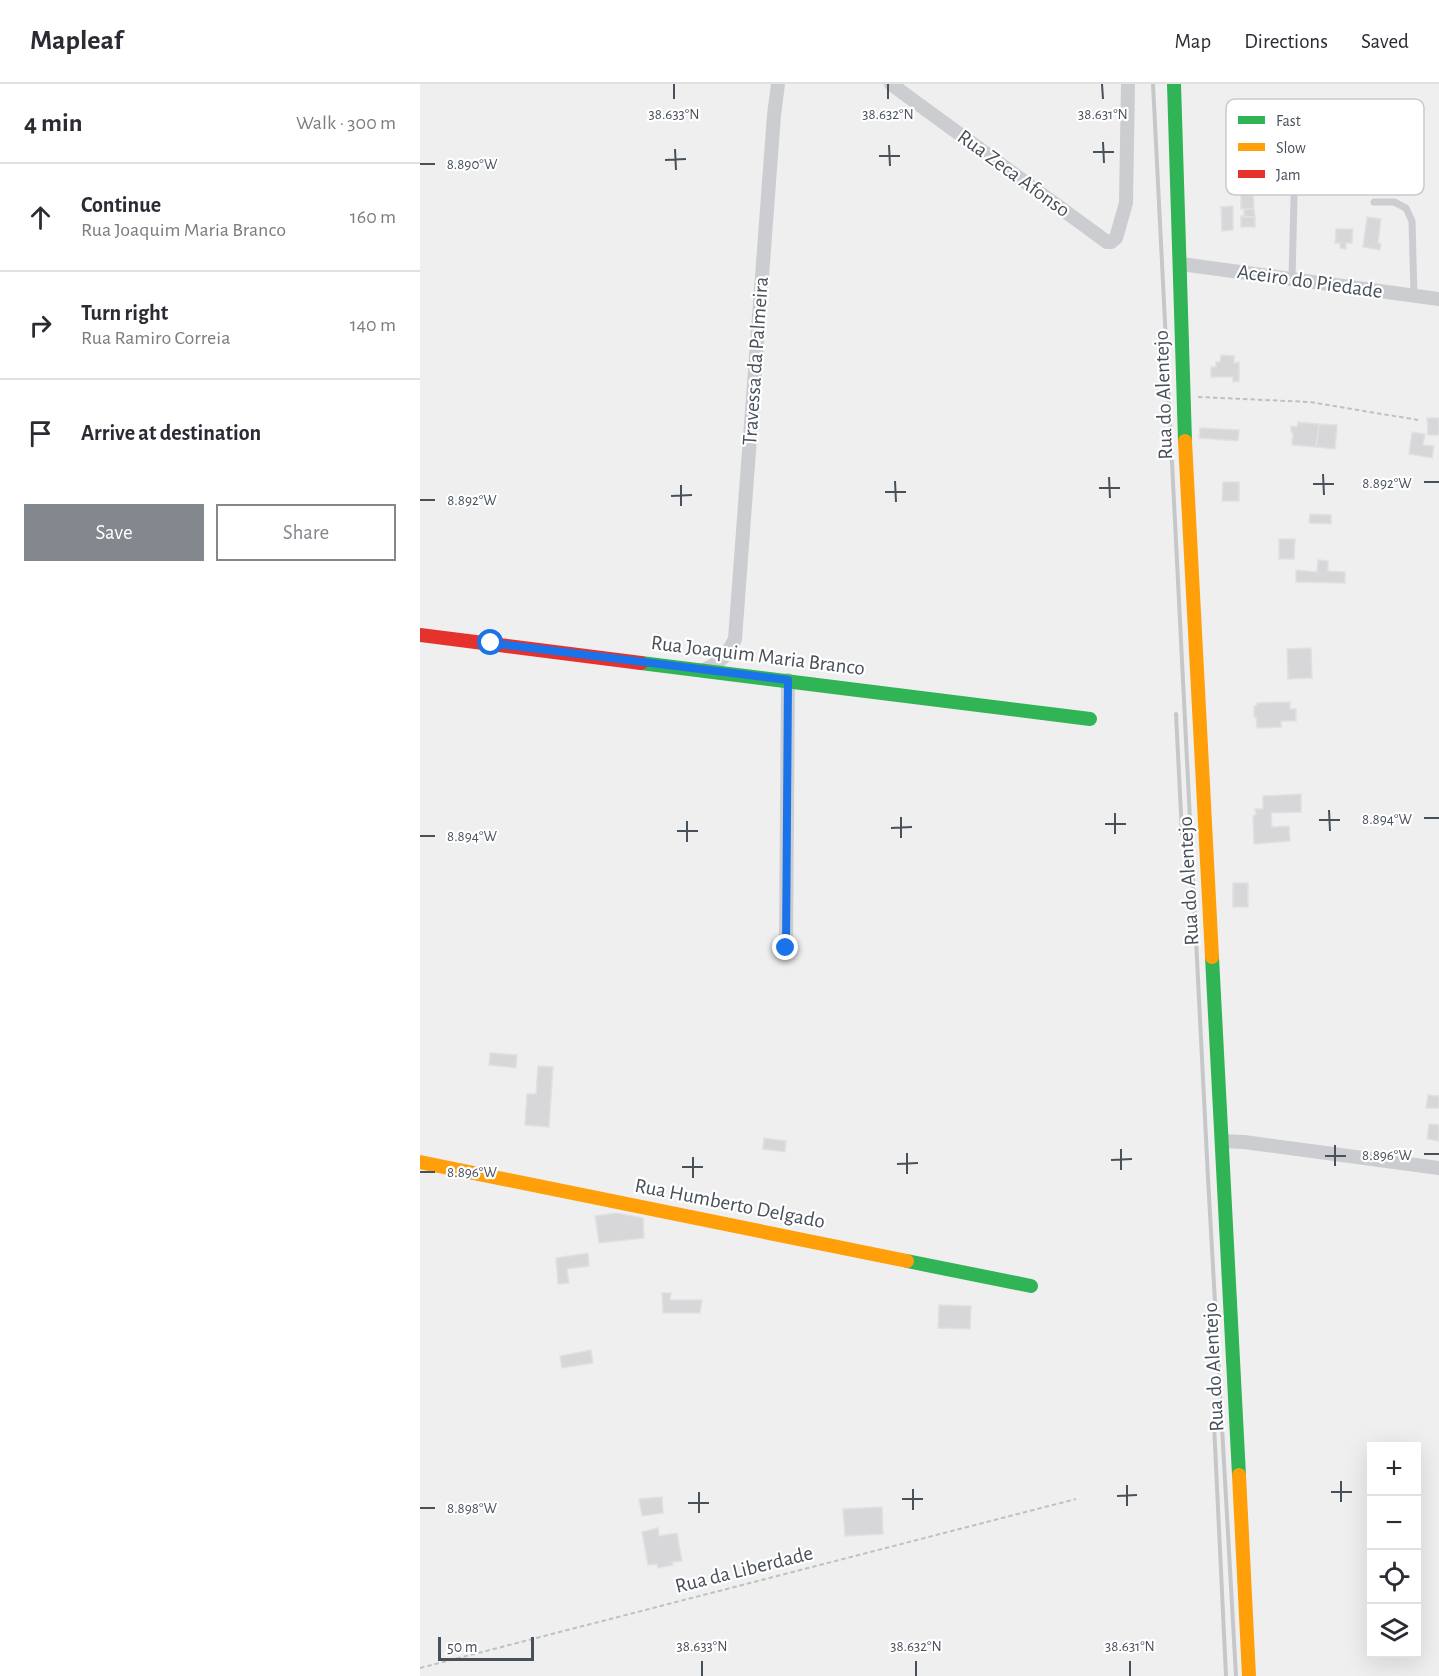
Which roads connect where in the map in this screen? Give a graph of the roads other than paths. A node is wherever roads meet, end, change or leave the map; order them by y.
1 (778, 84) edge
2 (891, 84) edge
3 (1128, 84) edge
4 (1174, 84) edge
5 (1294, 195) edge
6 (1374, 202) dead end
7 (1181, 264) junction
8 (1292, 279) junction
9 (1414, 295) junction
10 (1439, 299) edge
11 (420, 635) edge
12 (735, 639) junction
13 (704, 670) junction
14 (750, 675) junction
15 (788, 680) junction
16 (1090, 719) dead end
17 (786, 948) dead end
18 (1222, 1141) junction
19 (420, 1162) edge
20 (1439, 1168) edge
21 (1031, 1286) dead end
22 (1249, 1676) edge

1 - 12 street, Travessa da Palmeira
2 - 3 street, Rua Zeca Afonso
4 - 7 street, Rua do Alentejo
5 - 8 lane
6 - 9 lane
7 - 8 street, Aceiro do Piedade
7 - 18 street, Rua do Alentejo
8 - 9 street, Aceiro do Piedade
9 - 10 street, Aceiro do Piedade
11 - 13 street, Rua Joaquim Maria Branco
12 - 13 street
12 - 14 street, Travessa da Palmeira
13 - 14 street, Rua Joaquim Maria Branco
14 - 15 street, Rua Joaquim Maria Branco
15 - 16 street, Rua Joaquim Maria Branco
15 - 17 street
18 - 20 street
18 - 22 street, Rua do Alentejo
19 - 21 street, Rua Humberto Delgado

